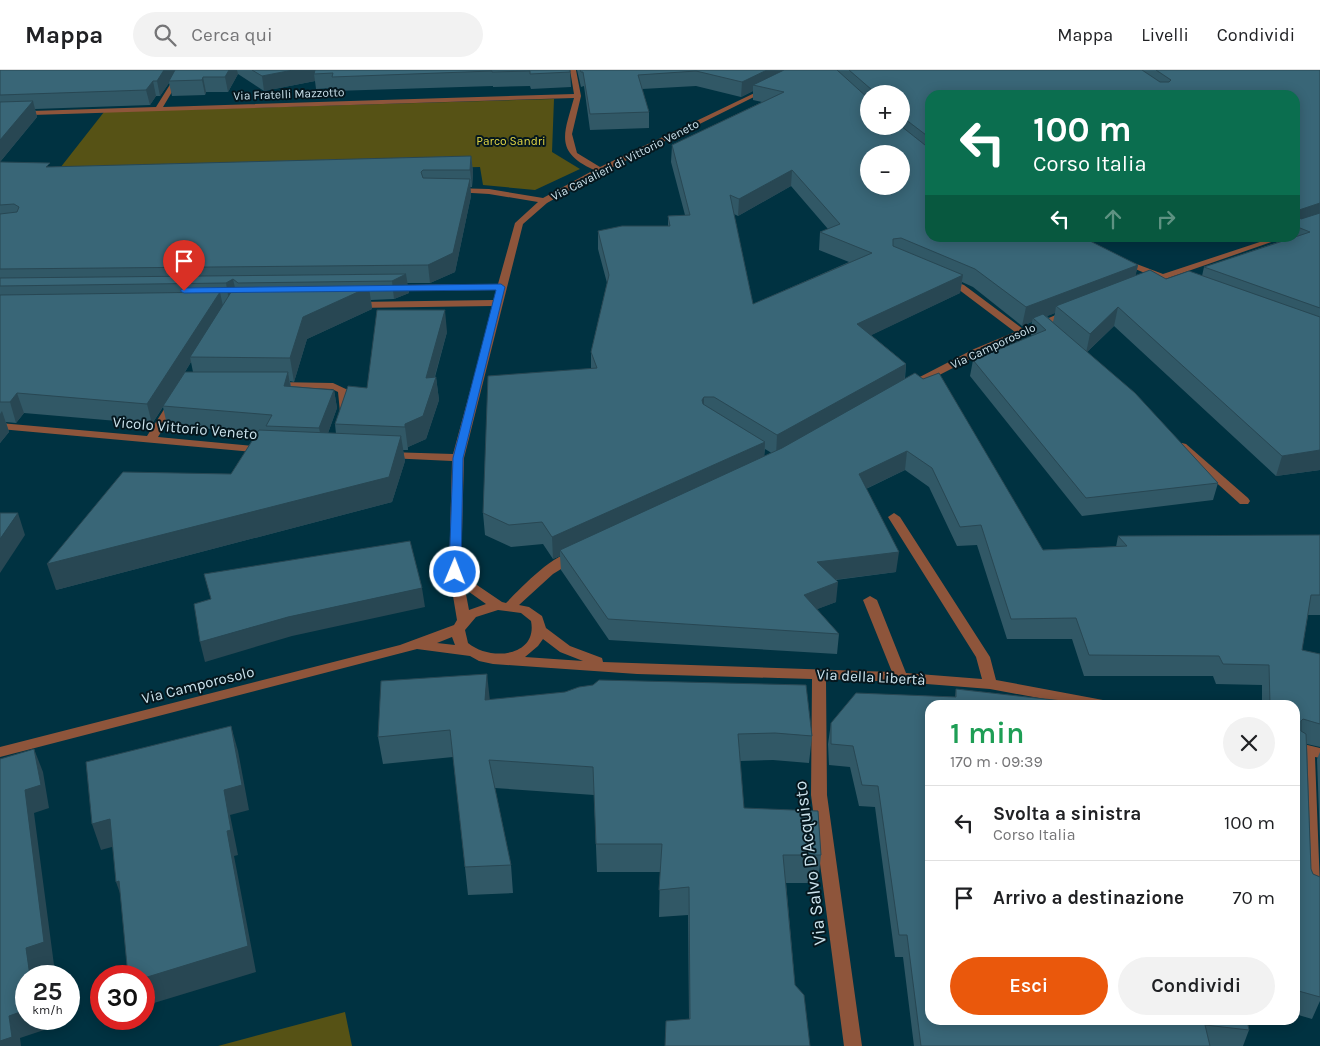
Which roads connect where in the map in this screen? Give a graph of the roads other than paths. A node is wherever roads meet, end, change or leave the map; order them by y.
1 (574, 70) edge
2 (181, 71) edge
3 (778, 84) edge
4 (578, 96) junction
5 (158, 110) junction
6 (0, 114) edge
7 (600, 170) junction
8 (446, 190) edge
9 (544, 201) junction
10 (1267, 242) edge
11 (1110, 256) edge
12 (936, 277) edge
13 (1163, 277) junction
14 (1181, 283) edge
15 (1137, 286) edge
16 (501, 287) junction
17 (384, 288) edge
18 (496, 303) junction
19 (341, 306) edge
20 (1076, 310) edge
21 (1042, 323) junction
22 (1021, 332) junction
23 (1052, 332) edge
24 (262, 385) edge
25 (906, 389) edge
26 (180, 393) edge
27 (341, 421) edge
28 (0, 426) edge
29 (1170, 436) edge
30 (150, 441) junction
31 (273, 450) edge
32 (378, 454) edge
33 (458, 458) junction
34 (1244, 501) dead end
35 (894, 517) dead end
36 (583, 552) edge
37 (455, 572) junction
38 (870, 600) dead end
39 (505, 606) junction
40 (461, 624) junction
41 (541, 631) junction
42 (404, 649) junction
43 (469, 652) junction
44 (493, 658) junction
45 (636, 669) junction
46 (819, 674) junction
47 (901, 677) junction
48 (990, 684) junction
49 (1076, 700) edge
50 (1307, 750) edge
51 (0, 752) edge
52 (1312, 890) edge
53 (853, 1046) edge

1 - 4 street
2 - 5 street
3 - 7 street, Via Cavalieri di Vittorio Veneto
4 - 5 street, Via Fratelli Mazzotto
4 - 7 street
5 - 6 street, Via Fratelli Mazzotto
7 - 9 street, Via Cavalieri di Vittorio Veneto
8 - 9 street
9 - 16 street, Via Cavalieri di Vittorio Veneto
10 - 13 street
11 - 13 street
12 - 22 street
13 - 14 street
13 - 15 street
16 - 17 street
16 - 18 street, Via Cavalieri di Vittorio Veneto
18 - 19 street
18 - 33 street, Via Cavalieri di Vittorio Veneto
20 - 21 street, Via Camporosolo
21 - 22 street, Via Camporosolo
21 - 23 street
22 - 25 street, Via Camporosolo
24 - 27 street
26 - 30 street
28 - 30 street, Vicolo Vittorio Veneto
29 - 34 street
30 - 31 street, Vicolo Vittorio Veneto
32 - 33 street
33 - 37 street, Via Cavalieri di Vittorio Veneto
35 - 48 street
36 - 39 street
37 - 39 street
37 - 40 street, Via Cavalieri di Vittorio Veneto
38 - 47 street
39 - 40 street
39 - 41 street
40 - 42 street, Via Camporosolo
40 - 43 street
41 - 44 street
41 - 45 street, Via della Libertà
42 - 43 street, Via Camporosolo
42 - 51 street, Via Camporosolo
43 - 44 street
44 - 45 street, Via della Libertà
45 - 46 street, Via della Libertà
46 - 47 street, Via della Libertà
46 - 53 street, Via Salvo D'Acquisto
47 - 48 street, Via della Libertà
48 - 49 street, Via della Libertà
50 - 52 street

